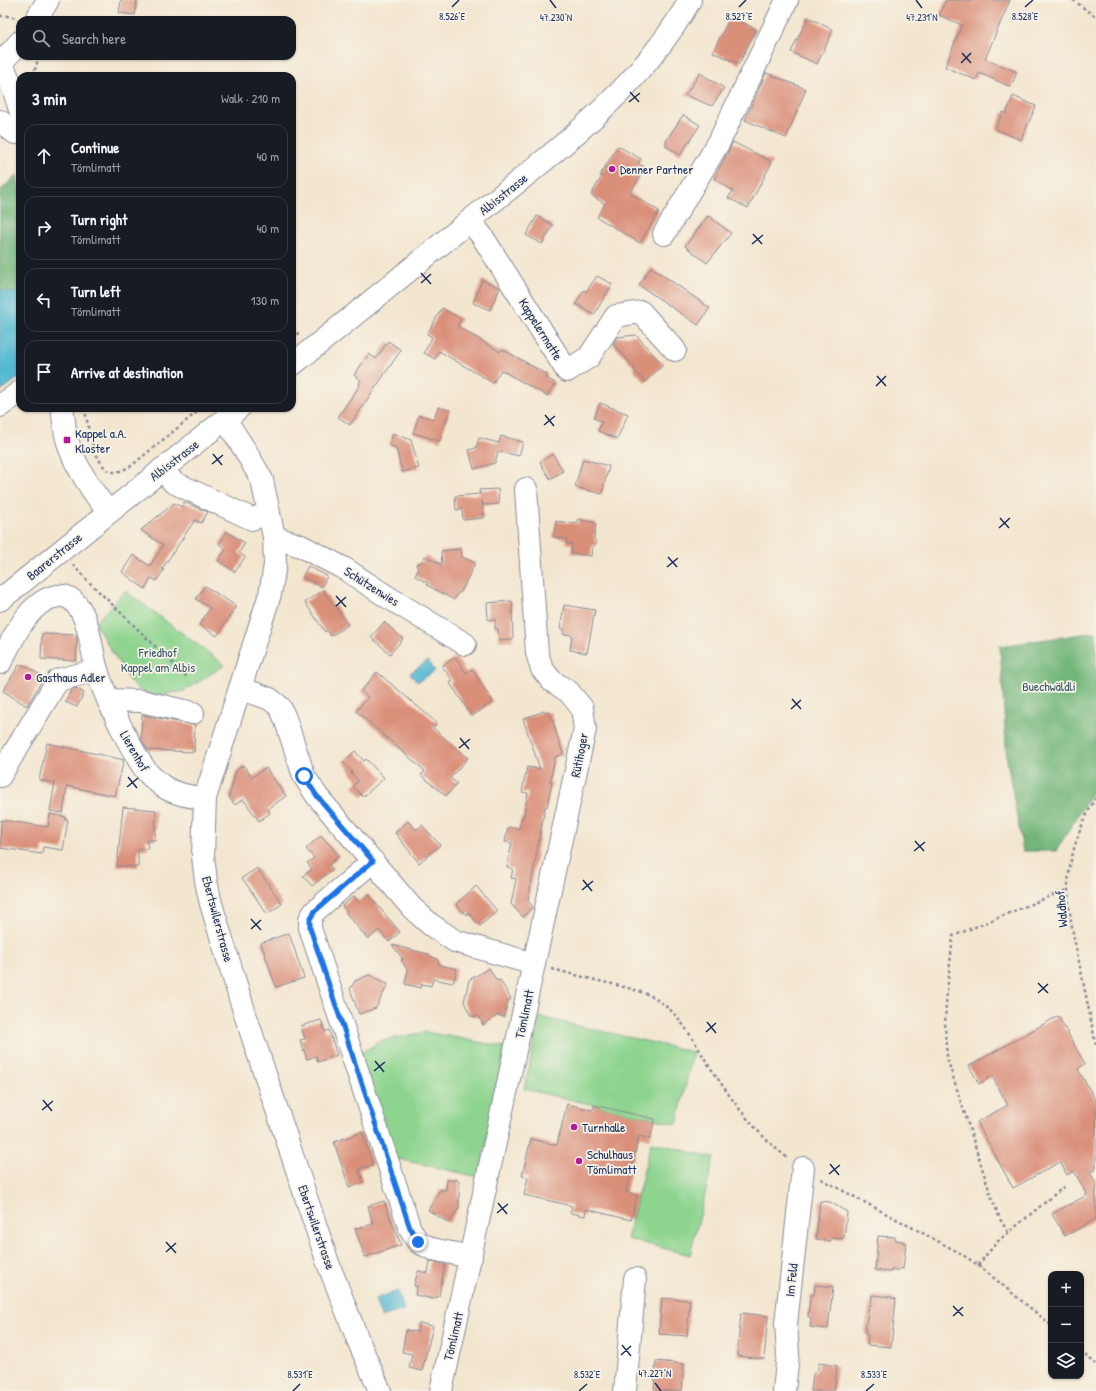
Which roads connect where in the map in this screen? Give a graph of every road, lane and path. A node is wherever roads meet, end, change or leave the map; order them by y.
1 (48, 0) edge
2 (690, 0) edge
3 (787, 0) edge
4 (1072, 0) edge
5 (0, 16) edge
6 (31, 16) edge
7 (16, 17) edge
8 (1096, 17) edge
9 (16, 46) edge
10 (37, 60) edge
11 (0, 62) edge
12 (34, 72) edge
13 (16, 97) edge
14 (0, 122) edge
15 (16, 133) edge
16 (470, 221) junction
17 (664, 234) dead end
18 (675, 350) dead end
19 (296, 362) edge
20 (16, 395) edge
21 (0, 406) edge
22 (63, 412) edge
23 (85, 412) edge
24 (197, 412) edge
25 (232, 414) edge
26 (162, 469) junction
27 (526, 489) dead end
28 (109, 512) junction
29 (269, 513) junction
30 (274, 537) junction
31 (71, 563) dead end
32 (0, 600) edge
33 (466, 644) dead end
34 (0, 663) edge
35 (97, 670) junction
36 (187, 677) dead end
37 (240, 688) junction
38 (108, 700) junction
39 (193, 714) dead end
40 (0, 776) edge
41 (205, 798) junction
42 (1096, 798) edge
43 (373, 861) junction
44 (1068, 889) junction
45 (534, 964) junction
46 (1096, 1045) edge
47 (803, 1168) junction
48 (1066, 1184) dead end
49 (1008, 1232) junction
50 (471, 1257) junction
51 (978, 1265) junction
52 (635, 1279) dead end
53 (1048, 1323) edge
54 (1084, 1354) edge
55 (1096, 1364) edge
56 (380, 1391) edge
57 (441, 1391) edge
58 (625, 1391) edge
59 (784, 1391) edge

1 - 6 street
2 - 16 street, Albisstrasse
3 - 17 street
4 - 8 path
5 - 7 path
9 - 11 street
10 - 12 path
11 - 13 street
14 - 15 street
16 - 18 street, Kappelermatte
16 - 19 street, Albisstrasse
20 - 21 street
22 - 28 street
23 - 24 path
25 - 26 street, Albisstrasse
25 - 29 street, Ebertswilerstrasse
26 - 28 street, Albisstrasse
26 - 29 street
27 - 45 street, Rütihoger
28 - 32 street, Baarerstrasse
29 - 30 street, Ebertswilerstrasse
30 - 33 street, Schützenwies
30 - 37 street, Ebertswilerstrasse
31 - 36 path
34 - 35 street, Lierenhof
35 - 38 street, Lierenhof
35 - 40 street
37 - 41 street, Ebertswilerstrasse
37 - 43 street
38 - 39 street
38 - 41 street, Lierenhof
41 - 56 street, Ebertswilerstrasse
42 - 44 path, Waldhof
43 - 45 street
43 - 50 street
44 - 46 path, Waldhof
44 - 49 path
45 - 47 path
45 - 50 street, Tömlimatt
47 - 51 path
47 - 59 street, Im Feld
48 - 49 path
49 - 51 path
50 - 57 street, Tömlimatt
51 - 53 path
52 - 58 street
54 - 55 path

